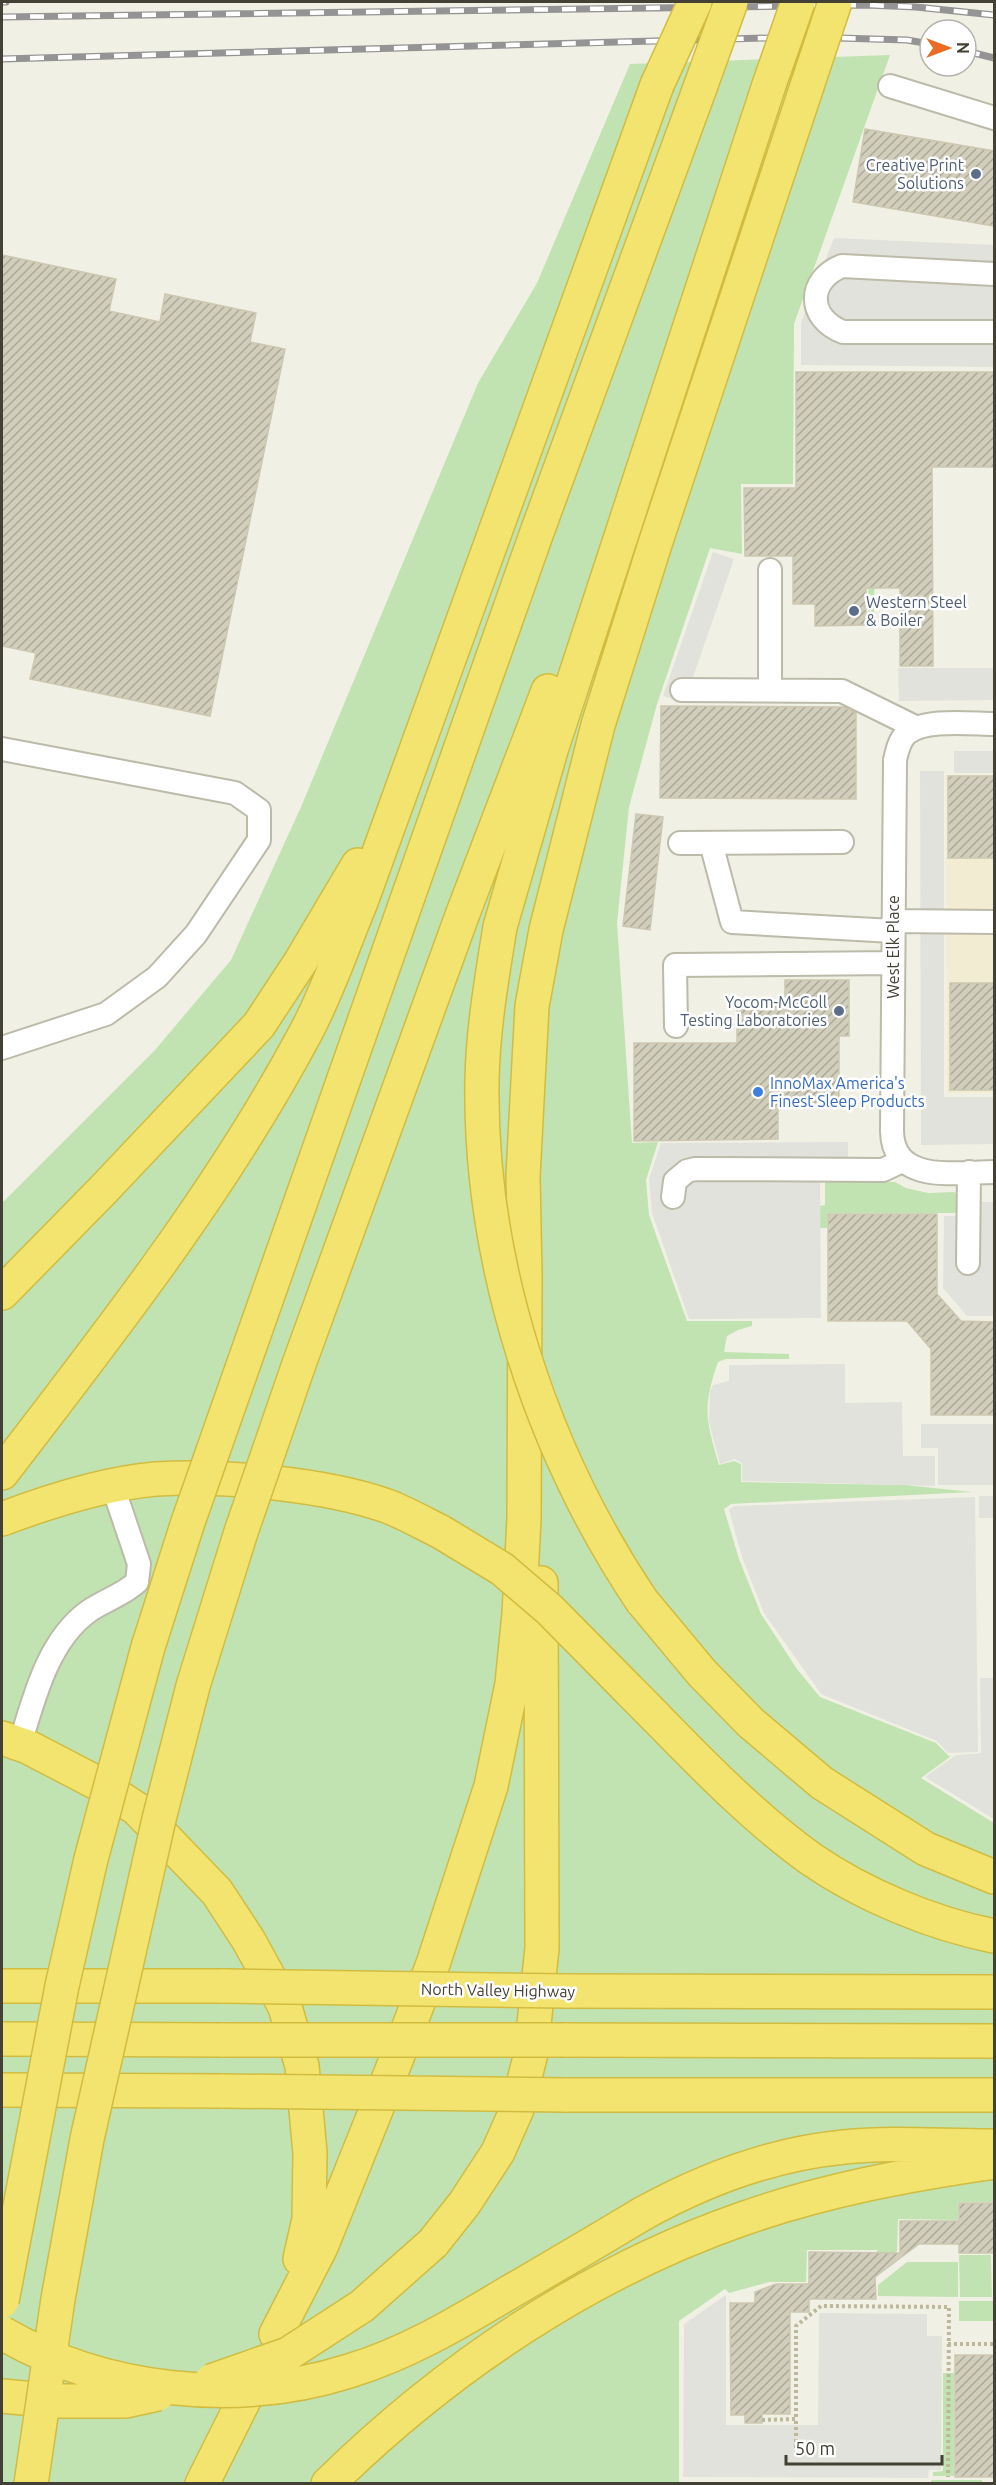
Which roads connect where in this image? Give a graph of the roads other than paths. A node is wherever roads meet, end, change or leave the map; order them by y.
1 (695, 2) edge
2 (731, 2) edge
3 (798, 2) edge
4 (835, 2) edge
5 (890, 87) dead end
6 (994, 118) edge
7 (994, 274) edge
8 (692, 317) junction
9 (994, 332) edge
10 (770, 570) dead end
11 (682, 690) dead end
12 (770, 690) junction
13 (994, 724) edge
14 (912, 731) junction
15 (418, 742) junction
16 (2, 749) edge
17 (842, 842) dead end
18 (680, 843) dead end
19 (711, 843) junction
20 (994, 921) edge
21 (893, 926) junction
22 (893, 963) junction
23 (676, 1026) dead end
24 (2, 1047) edge
25 (902, 1161) junction
26 (969, 1172) junction
27 (994, 1172) edge
28 (673, 1197) dead end
29 (968, 1263) dead end
30 (525, 1276) junction
31 (2, 1293) edge
32 (2, 1473) edge
33 (114, 1487) junction
34 (2, 1519) edge
35 (11, 1741) edge
36 (994, 1877) edge
37 (994, 1936) edge
38 (2, 1986) edge
39 (994, 1992) edge
40 (2, 2038) edge
41 (994, 2041) edge
42 (2, 2090) edge
43 (994, 2095) edge
44 (994, 2146) edge
45 (994, 2162) edge
46 (2, 2301) edge
47 (2, 2333) edge
48 (276, 2334) junction
49 (2, 2396) edge
50 (31, 2484) edge
51 (202, 2484) edge
52 (328, 2484) edge

1 - 15 highway, bridge
2 - 46 highway, bridge
3 - 8 highway, bridge
4 - 30 highway, bridge
5 - 6 street
7 - 9 street
8 - 36 highway, bridge
8 - 50 highway, bridge
10 - 12 street
11 - 12 street
12 - 14 street
13 - 14 street
14 - 21 street, West Elk Place
15 - 31 highway
15 - 32 highway
16 - 24 street
17 - 19 street
18 - 19 street
19 - 21 street
20 - 21 street
21 - 22 street, West Elk Place
22 - 23 street
22 - 25 street, West Elk Place
25 - 26 street
25 - 28 street
26 - 27 street
26 - 29 street
30 - 48 highway
30 - 49 highway, bridge
33 - 34 highway
33 - 35 street
33 - 37 highway, bridge
35 - 48 highway
38 - 39 highway, North Valley Highway, bridge
40 - 41 highway, bridge
42 - 43 highway, bridge
44 - 47 highway, bridge
45 - 52 highway
48 - 51 highway

